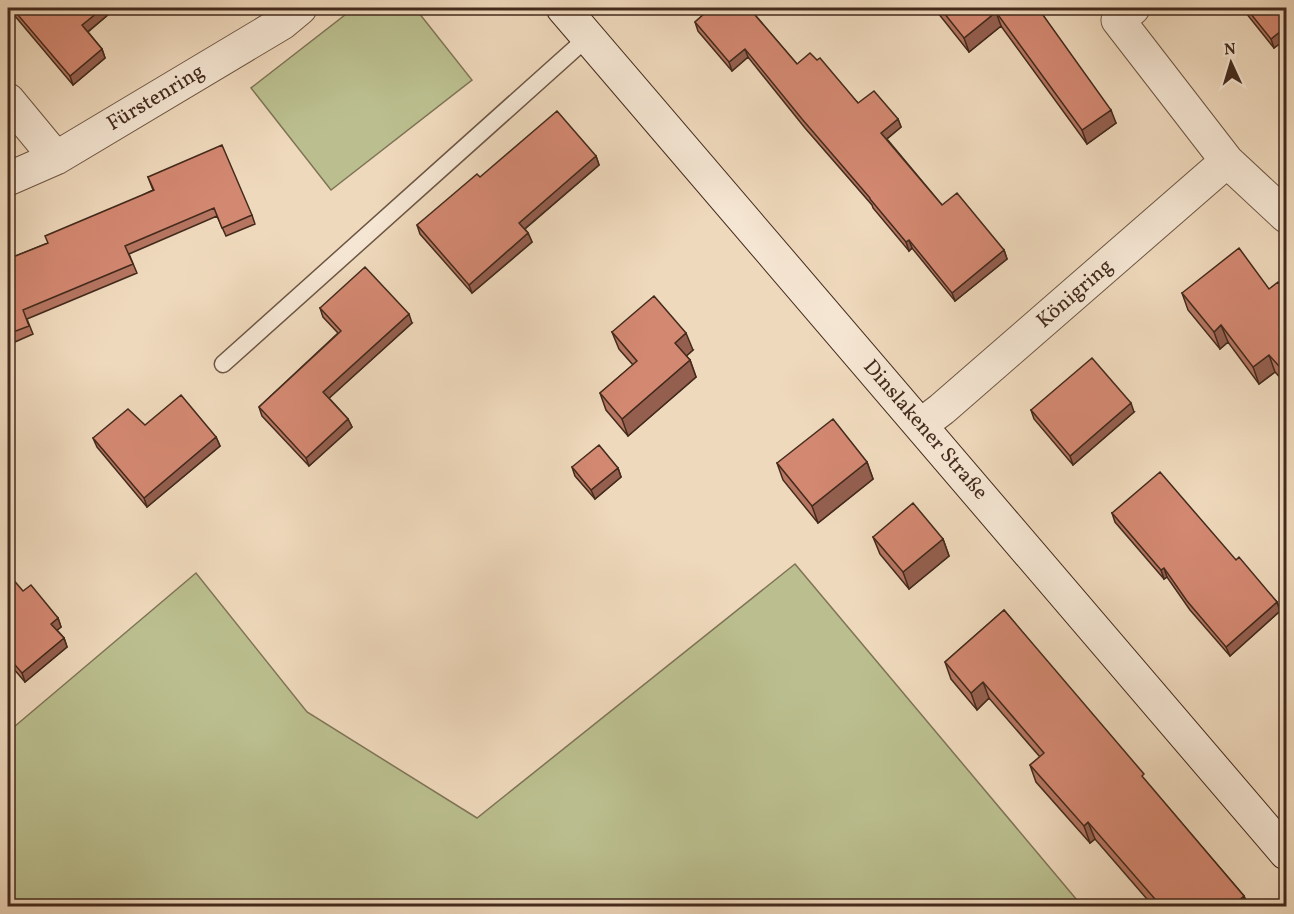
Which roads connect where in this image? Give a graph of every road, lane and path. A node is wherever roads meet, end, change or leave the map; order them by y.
1 (300, 8) edge
2 (563, 8) edge
3 (1134, 8) edge
4 (588, 37) junction
5 (8, 100) edge
6 (56, 158) junction
7 (1227, 161) junction
8 (8, 179) edge
9 (1287, 216) edge
10 (223, 364) dead end
11 (921, 425) junction
12 (1287, 853) edge

1 - 6 street, Fürstenring
2 - 4 street, Dinslakener Straße
3 - 7 street
4 - 10 lane
4 - 11 street, Dinslakener Straße
5 - 6 street
6 - 8 street, Fürstenring
7 - 9 street
7 - 11 street, Königring
11 - 12 street, Dinslakener Straße

